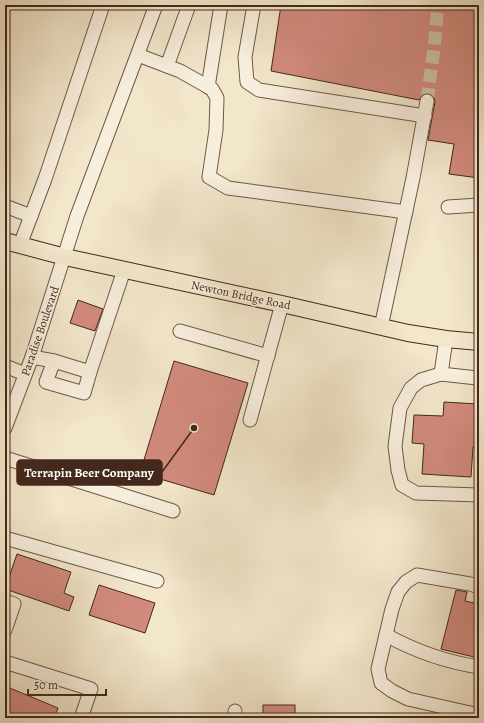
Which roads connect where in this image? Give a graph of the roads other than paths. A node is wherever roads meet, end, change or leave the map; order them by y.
1 (103, 5) edge
2 (156, 5) edge
3 (190, 5) edge
4 (221, 5) edge
5 (254, 5) edge
6 (138, 55) junction
7 (167, 66) junction
8 (208, 87) junction
9 (427, 101) tunnel mouth
10 (425, 116) junction
11 (479, 205) edge
12 (5, 206) edge
13 (448, 208) dead end
14 (406, 212) junction
15 (31, 216) junction
16 (12, 243) edge
17 (65, 257) junction
18 (124, 270) junction
19 (282, 304) junction
20 (381, 327) junction
21 (180, 331) dead end
22 (446, 339) junction
23 (479, 342) edge
24 (268, 356) junction
25 (32, 357) junction
26 (54, 361) junction
27 (5, 366) edge
28 (90, 372) junction
29 (25, 374) junction
30 (441, 374) junction
31 (478, 378) edge
32 (250, 420) dead end
33 (5, 428) edge
34 (5, 458) edge
35 (479, 495) edge
36 (174, 511) dead end
37 (5, 538) edge
38 (157, 581) dead end
39 (479, 587) edge
40 (5, 601) edge
41 (5, 630) edge
42 (386, 636) junction
43 (5, 662) edge
44 (479, 667) edge
45 (479, 715) edge
46 (81, 718) edge

1 - 15 street
2 - 6 street, Paradise Boulevard
3 - 7 street
4 - 8 street
5 - 10 street
6 - 7 street
6 - 17 street, Paradise Boulevard
7 - 8 street
8 - 14 street
9 - 10 street
10 - 14 street
11 - 13 street
12 - 15 street
14 - 20 street
15 - 16 street
16 - 17 main road, Newton Bridge Road
17 - 18 main road, Newton Bridge Road
17 - 25 street, Paradise Boulevard
18 - 19 main road, Newton Bridge Road
18 - 28 street
19 - 20 main road, Newton Bridge Road
19 - 24 street
20 - 22 main road, Newton Bridge Road
21 - 24 street
22 - 23 main road, Newton Bridge Road
22 - 30 street
24 - 32 street
25 - 26 street
25 - 29 street, Paradise Boulevard
26 - 28 street
26 - 28 street
27 - 29 street
29 - 33 street, Paradise Boulevard
30 - 31 street
30 - 35 street
34 - 36 street
37 - 38 street
39 - 42 street
40 - 41 street
42 - 44 street
42 - 45 street
43 - 46 street

